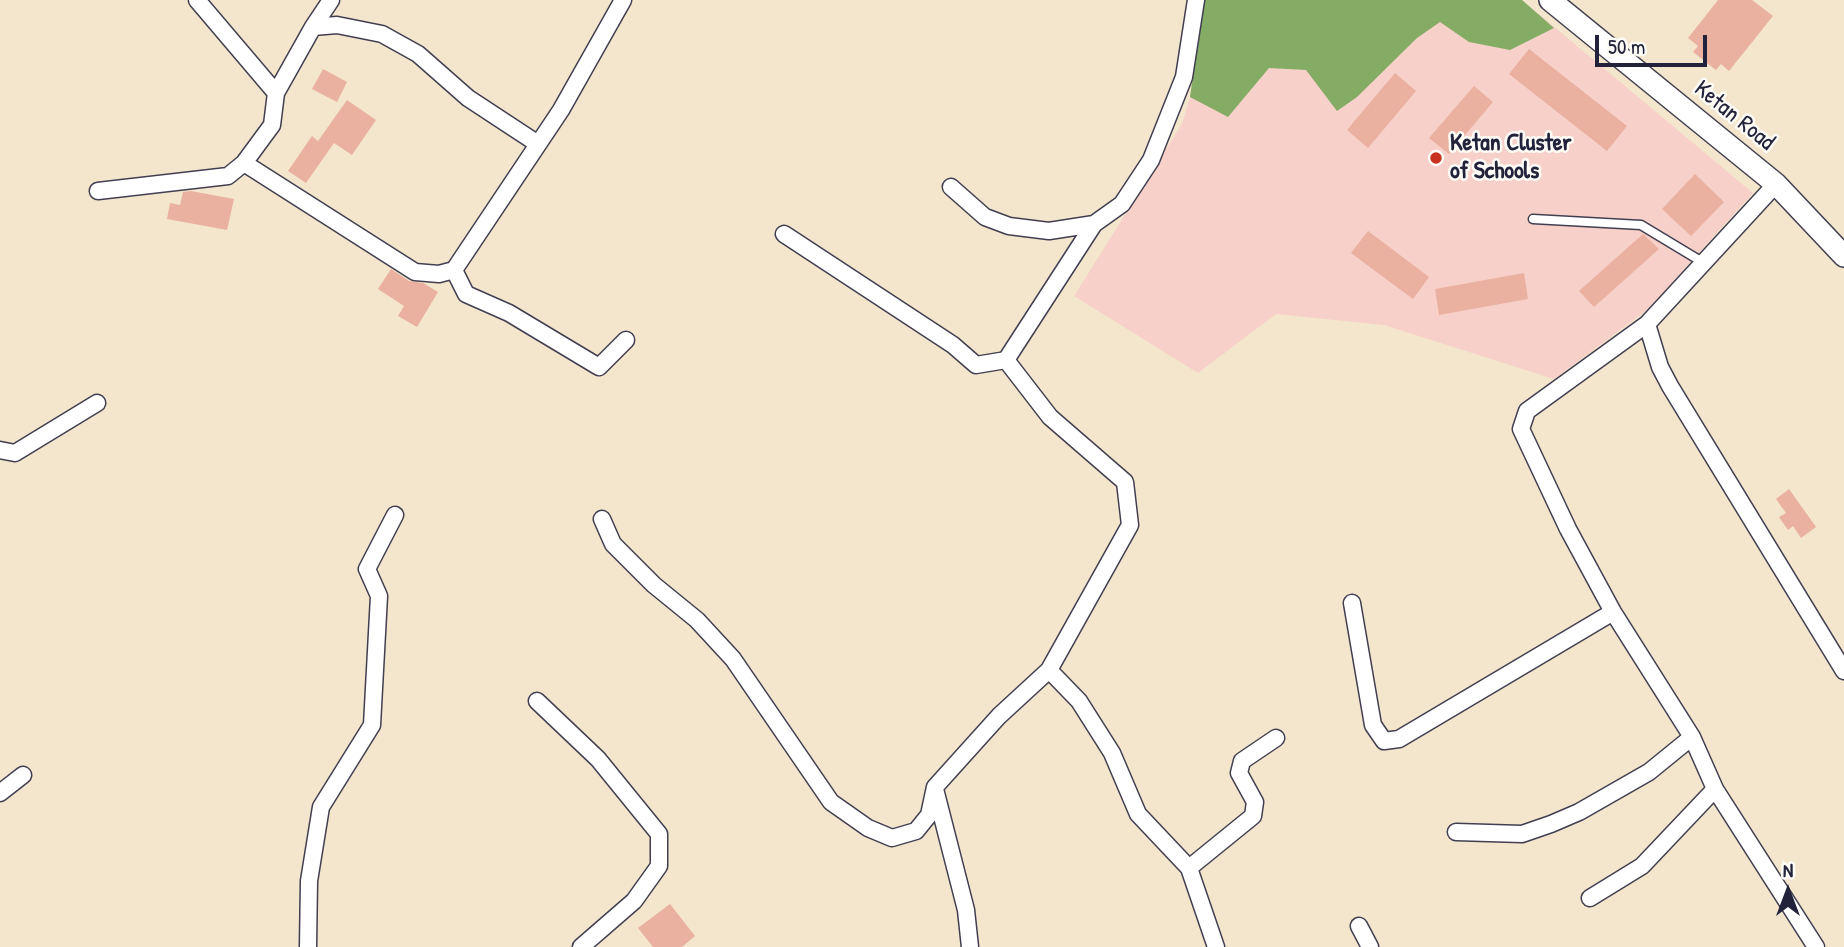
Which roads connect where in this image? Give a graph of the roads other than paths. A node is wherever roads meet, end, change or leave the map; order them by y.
1 (197, 0) edge
2 (331, 0) edge
3 (623, 0) edge
4 (1196, 0) edge
5 (1550, 0) edge
6 (313, 27) junction
7 (276, 93) junction
8 (538, 144) junction
9 (244, 163) junction
10 (1776, 184) junction
11 (951, 187) dead end
12 (98, 191) dead end
13 (1533, 219) dead end
14 (1094, 224) junction
15 (784, 234) dead end
16 (1844, 256) edge
17 (1704, 263) junction
18 (454, 270) junction
19 (1647, 324) junction
20 (626, 340) dead end
21 (1006, 360) junction
22 (97, 403) dead end
23 (0, 450) edge
24 (395, 514) dead end
25 (602, 519) dead end
26 (1352, 603) dead end
27 (1613, 612) junction
28 (1049, 670) junction
29 (1844, 671) edge
30 (537, 701) dead end
31 (1692, 737) junction
32 (1276, 738) dead end
33 (23, 775) dead end
34 (935, 787) junction
35 (1714, 789) junction
36 (0, 793) edge
37 (1456, 832) dead end
38 (1189, 868) junction
39 (1590, 898) dead end
40 (1359, 926) dead end
41 (308, 947) edge
42 (581, 947) edge
43 (970, 947) edge
44 (1216, 947) edge
45 (1370, 947) edge
46 (1816, 947) edge

1 - 7 street
2 - 6 street
3 - 8 street
4 - 14 street
5 - 10 street, Ketan Road
6 - 7 street
6 - 8 street
7 - 9 street
8 - 18 street
9 - 12 street
9 - 18 street
10 - 16 street, Ketan Road
10 - 17 street
11 - 14 street
13 - 17 lane
14 - 21 street
15 - 21 street
17 - 19 street
18 - 20 street
19 - 27 street
19 - 29 street
21 - 28 street
22 - 23 street
24 - 41 street
25 - 34 street
26 - 27 street
27 - 31 street
28 - 34 street
28 - 38 street
30 - 42 street
31 - 35 street
31 - 37 street
32 - 38 street
33 - 36 street
34 - 43 street
35 - 39 street
35 - 46 street
38 - 44 street
40 - 45 street

